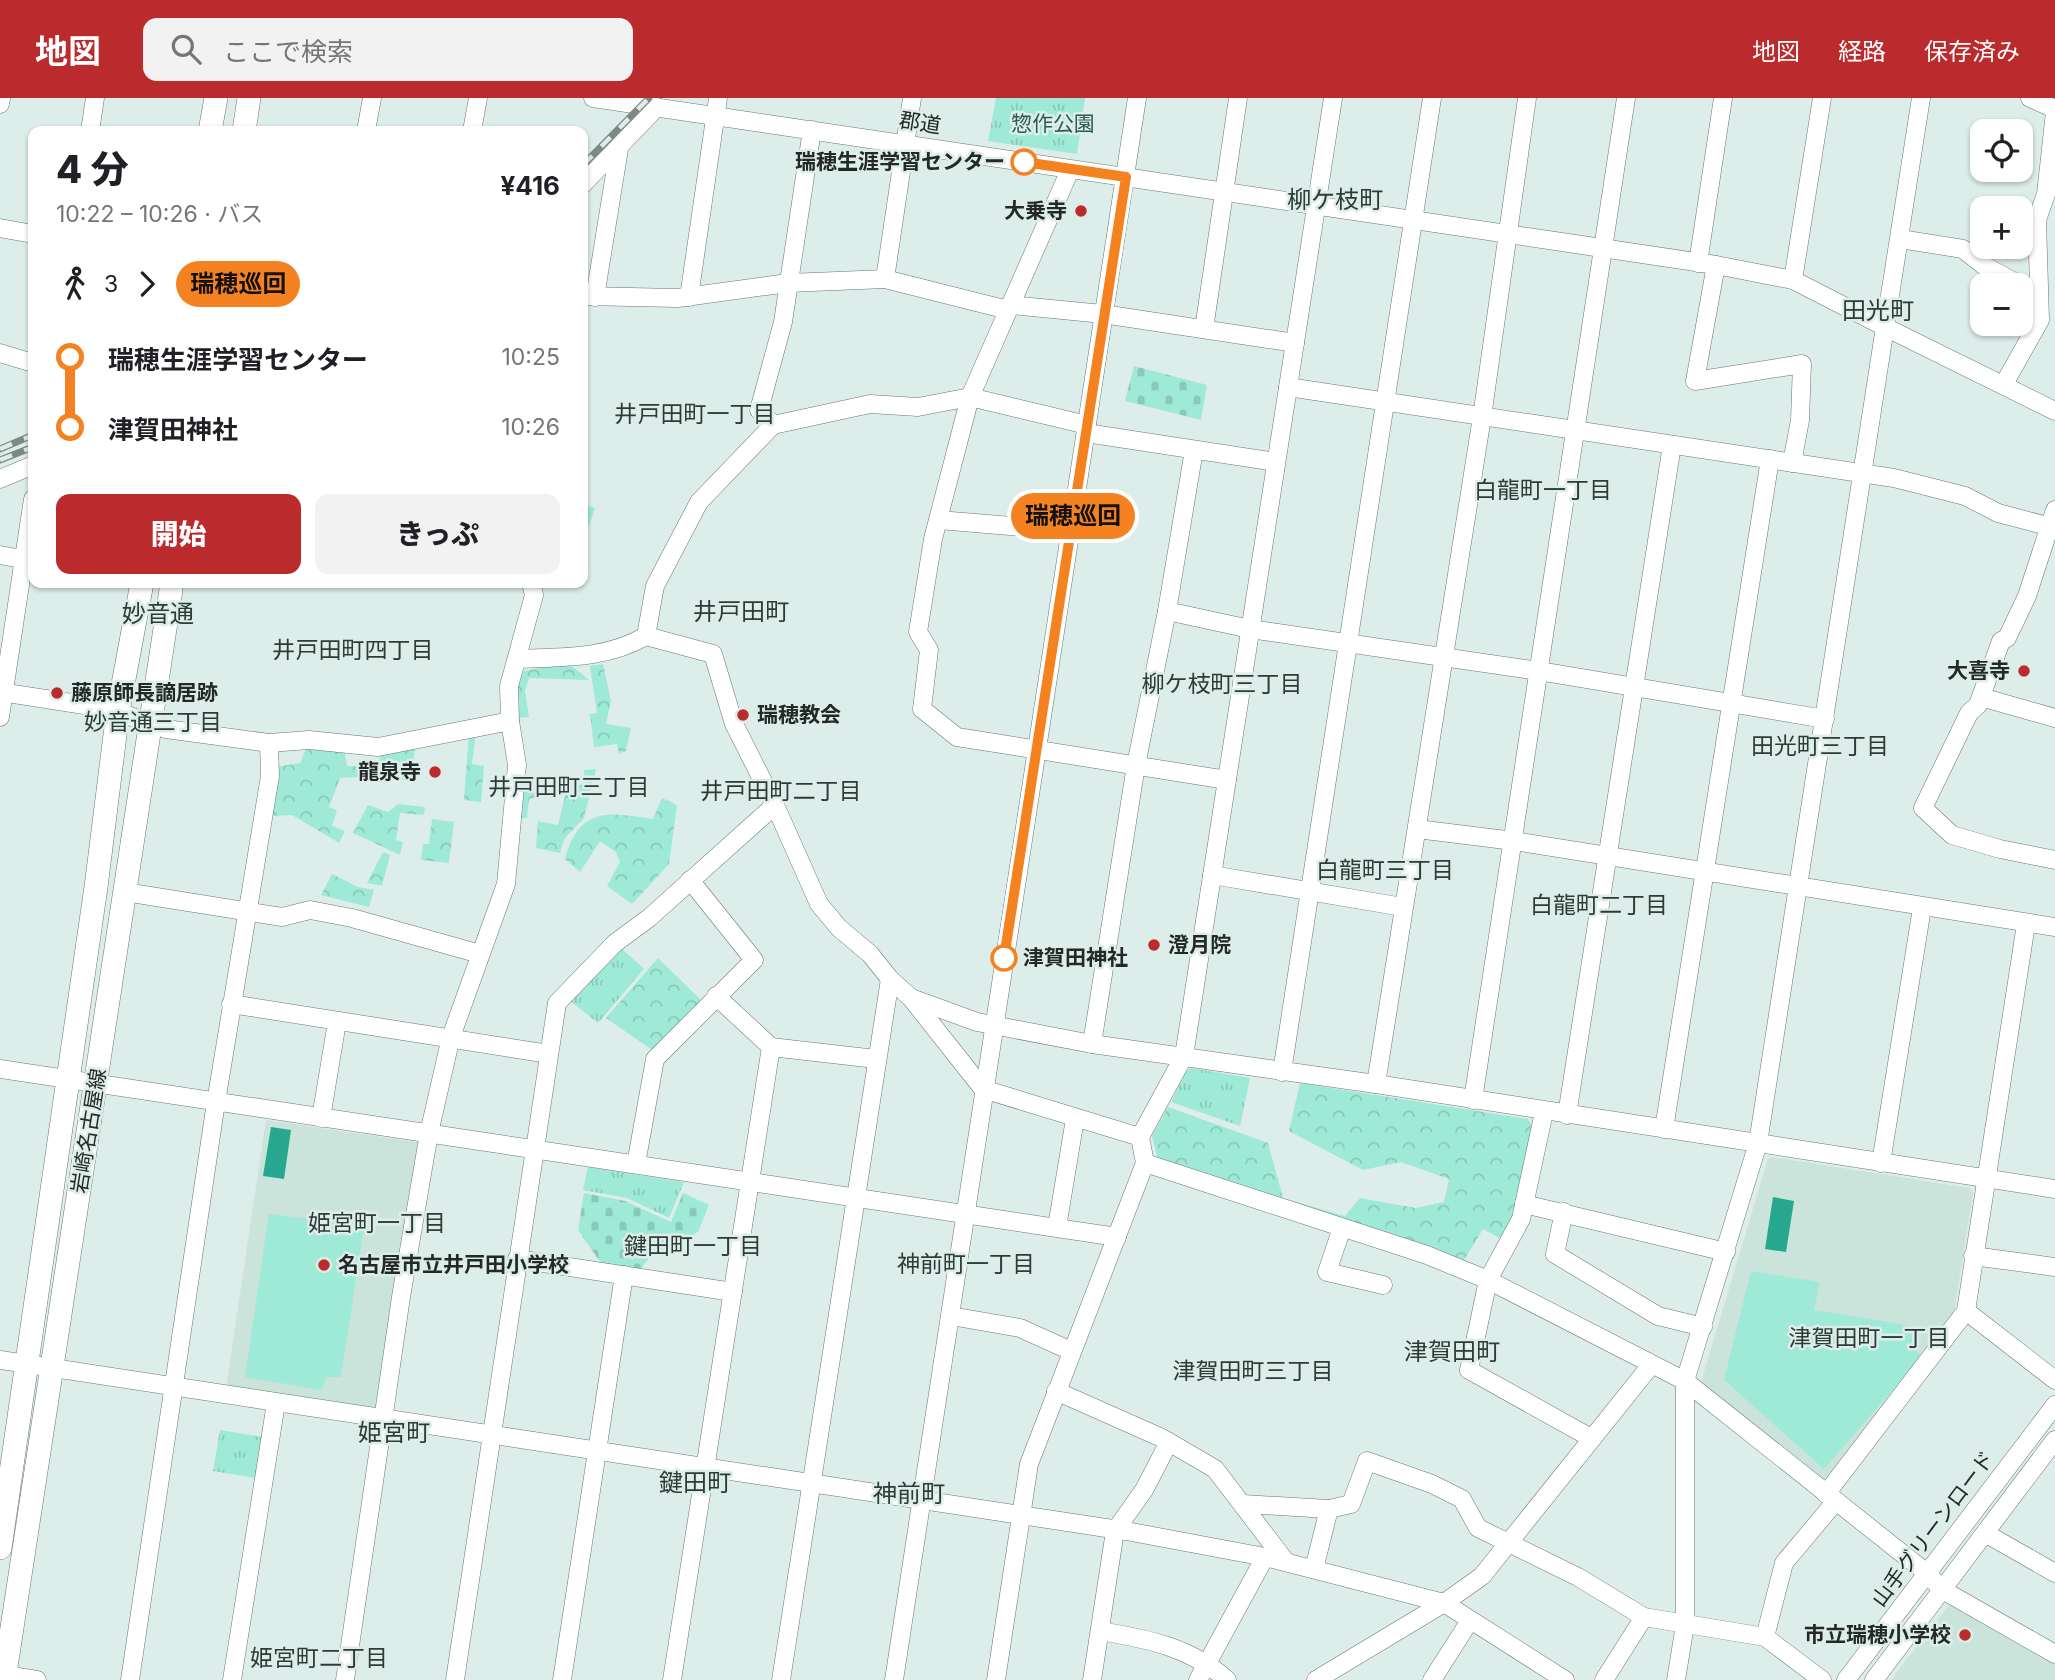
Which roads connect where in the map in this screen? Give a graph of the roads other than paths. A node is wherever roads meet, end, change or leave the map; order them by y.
1 (1, 98) edge
2 (95, 98) edge
3 (215, 98) edge
4 (249, 98) edge
5 (373, 98) edge
6 (478, 98) edge
7 (593, 98) edge
8 (912, 98) edge
9 (1137, 98) edge
10 (1238, 98) edge
11 (1333, 98) edge
12 (1432, 98) edge
13 (1527, 98) edge
14 (1626, 98) edge
15 (1723, 98) edge
16 (1822, 98) edge
17 (1922, 98) edge
18 (2030, 98) edge
19 (654, 102) edge
20 (0, 104) edge
21 (713, 109) edge
22 (2055, 110) edge
23 (91, 126) edge
24 (211, 126) edge
25 (245, 126) edge
26 (367, 126) edge
27 (473, 126) edge
28 (812, 130) junction
29 (905, 144) junction
30 (619, 149) junction
31 (1070, 170) junction
32 (1126, 177) junction
33 (588, 179) edge
34 (1224, 193) junction
35 (1316, 205) junction
36 (1413, 220) junction
37 (0, 228) edge
38 (28, 233) edge
39 (1507, 236) junction
40 (1900, 239) junction
41 (1603, 250) junction
42 (1707, 264) junction
43 (2047, 265) edge
44 (1997, 273) edge
45 (885, 279) junction
46 (1793, 280) junction
47 (788, 283) junction
48 (2033, 293) edge
49 (589, 296) edge
50 (2038, 296) junction
51 (689, 297) junction
52 (1011, 305) junction
53 (1103, 314) junction
54 (1885, 327) junction
55 (1204, 329) junction
56 (1295, 343) junction
57 (0, 353) edge
58 (28, 361) edge
59 (2004, 384) junction
60 (1288, 387) junction
61 (970, 397) junction
62 (1385, 403) junction
63 (2055, 411) edge
64 (1482, 417) junction
65 (773, 425) junction
66 (1086, 429) junction
67 (1576, 430) junction
68 (1672, 446) junction
69 (1194, 450) junction
70 (1770, 459) junction
71 (1276, 462) junction
72 (1793, 463) junction
73 (28, 467) edge
74 (1862, 474) junction
75 (0, 479) edge
76 (2055, 510) edge
77 (939, 520) junction
78 (2051, 527) edge
79 (1070, 531) junction
80 (0, 555) edge
81 (28, 560) edge
82 (28, 565) edge
83 (141, 588) edge
84 (171, 588) edge
85 (532, 588) edge
86 (1167, 611) junction
87 (1250, 629) junction
88 (646, 636) junction
89 (1349, 643) junction
90 (1443, 657) junction
91 (519, 659) junction
92 (1539, 671) junction
93 (1634, 687) junction
94 (2, 692) edge
95 (1981, 697) junction
96 (1732, 702) junction
97 (118, 712) junction
98 (0, 717) edge
99 (2055, 718) edge
100 (1825, 719) junction
101 (510, 721) junction
102 (150, 724) junction
103 (269, 743) junction
104 (1036, 750) junction
105 (1136, 765) junction
106 (1227, 780) junction
107 (775, 805) junction
108 (1417, 829) junction
109 (1514, 841) junction
110 (1608, 857) junction
111 (2055, 860) edge
112 (1704, 872) junction
113 (1212, 875) junction
114 (690, 880) junction
115 (1798, 888) junction
116 (125, 892) junction
117 (1310, 894) junction
118 (1404, 907) junction
119 (1922, 908) junction
120 (247, 911) junction
121 (2026, 924) junction
122 (2053, 925) edge
123 (480, 954) junction
124 (890, 979) junction
125 (716, 996) junction
126 (911, 998) junction
127 (231, 1004) junction
128 (337, 1022) junction
129 (995, 1026) junction
130 (451, 1037) junction
131 (1092, 1044) junction
132 (771, 1047) junction
133 (549, 1054) junction
134 (1184, 1056) junction
135 (876, 1059) junction
136 (0, 1069) edge
137 (1282, 1072) junction
138 (68, 1079) junction
139 (96, 1083) junction
140 (1376, 1084) junction
141 (983, 1089) junction
142 (1473, 1100) junction
143 (216, 1102) junction
144 (1544, 1112) junction
145 (1567, 1115) junction
146 (321, 1118) junction
147 (1075, 1119) junction
148 (1664, 1129) junction
149 (429, 1133) junction
150 (1140, 1138) junction
151 (1759, 1143) junction
152 (537, 1149) junction
153 (1145, 1163) junction
154 (1881, 1163) junction
155 (636, 1164) junction
156 (1984, 1179) junction
157 (750, 1182) junction
158 (2055, 1189) edge
159 (855, 1197) junction
160 (1524, 1205) junction
161 (1564, 1212) junction
162 (966, 1214) junction
163 (1057, 1227) junction
164 (1342, 1228) junction
165 (1117, 1237) junction
166 (1726, 1252) junction
167 (1973, 1256) junction
168 (517, 1259) junction
169 (2055, 1267) edge
170 (624, 1275) junction
171 (1488, 1280) junction
172 (1383, 1285) dead end
173 (733, 1292) junction
174 (1966, 1311) junction
175 (951, 1316) junction
176 (1703, 1327) junction
177 (1071, 1350) junction
178 (0, 1360) edge
179 (27, 1365) junction
180 (1651, 1365) junction
181 (53, 1369) junction
182 (2055, 1380) edge
183 (1685, 1381) junction
184 (175, 1387) junction
185 (1056, 1391) junction
186 (276, 1403) junction
187 (2055, 1405) edge
188 (384, 1418) junction
189 (492, 1436) junction
190 (1591, 1438) junction
191 (2055, 1440) edge
192 (1169, 1442) junction
193 (596, 1451) junction
194 (705, 1468) junction
195 (811, 1484) junction
196 (1831, 1498) junction
197 (922, 1500) junction
198 (1243, 1504) junction
199 (1329, 1509) junction
200 (1021, 1516) junction
201 (1115, 1531) junction
202 (1985, 1533) junction
203 (1509, 1543) junction
204 (0, 1548) edge
205 (1265, 1557) junction
206 (1286, 1562) junction
207 (1314, 1569) junction
208 (2055, 1573) edge
209 (1928, 1574) junction
210 (1941, 1589) junction
211 (1457, 1613) junction
212 (1644, 1617) junction
213 (1685, 1625) junction
214 (1100, 1631) junction
215 (1765, 1637) junction
216 (2055, 1654) edge
217 (1207, 1662) junction
218 (4, 1678) edge
219 (37, 1680) edge
220 (130, 1680) edge
221 (232, 1680) edge
222 (345, 1680) edge
223 (455, 1680) edge
224 (562, 1680) edge
225 (672, 1680) edge
226 (781, 1680) edge
227 (894, 1680) edge
228 (996, 1680) edge
229 (1092, 1680) edge
230 (1198, 1680) edge
231 (1227, 1680) edge
232 (1316, 1680) edge
233 (1432, 1680) edge
234 (1565, 1680) edge
235 (1604, 1680) edge
236 (1676, 1680) edge
237 (1822, 1680) edge
238 (1846, 1680) edge
239 (1874, 1680) edge

1 - 20 street
2 - 23 street
3 - 24 main road
4 - 25 main road
5 - 26 street
6 - 27 street
7 - 19 street, 郡道
8 - 29 street
9 - 32 street
10 - 34 street
11 - 35 street
12 - 36 street
13 - 39 street
14 - 41 street
15 - 42 street
16 - 46 street
17 - 40 street
18 - 22 street
19 - 21 street, 郡道
19 - 30 street
21 - 28 street, 郡道
21 - 51 street
22 - 43 street
28 - 29 street, 郡道
28 - 47 street
29 - 31 street, 郡道
29 - 45 street
30 - 33 street
30 - 49 street
31 - 32 street, 郡道
31 - 52 street
32 - 34 street, 郡道
32 - 53 street
34 - 35 street, 郡道
34 - 55 street
35 - 36 street, 郡道
35 - 56 street
36 - 39 street, 郡道
36 - 62 street
37 - 38 street
39 - 41 street, 郡道
39 - 64 street
40 - 44 street
40 - 54 street
41 - 42 street, 郡道
41 - 67 street
42 - 46 street, 郡道
42 - 72 street
43 - 50 street
45 - 47 street
45 - 52 street
46 - 54 street, 郡道
47 - 51 street
47 - 65 street
48 - 50 street
49 - 51 street
50 - 59 street
52 - 53 street
52 - 61 street
53 - 55 street
53 - 66 street
54 - 59 street, 郡道
54 - 74 street
55 - 56 street
56 - 60 street
57 - 58 street
59 - 63 street, 郡道
60 - 62 street
60 - 71 street
61 - 65 street
61 - 66 street
61 - 77 street
62 - 64 street
62 - 89 street
64 - 67 street
64 - 90 street
65 - 88 street
66 - 69 street
66 - 79 street
67 - 68 street
67 - 92 street
68 - 70 street
68 - 93 street
69 - 71 street
69 - 86 street
70 - 72 street
70 - 96 street
71 - 87 street
72 - 74 street
73 - 75 street
74 - 78 street
74 - 100 street
76 - 78 street
77 - 79 street
77 - 104 street
78 - 95 street
79 - 104 street
80 - 81 street
82 - 94 street
83 - 97 main road, 岩崎名古屋線
84 - 102 main road, 岩崎名古屋線
85 - 91 street
86 - 87 street
86 - 105 street
87 - 89 street
87 - 106 street
88 - 91 street
88 - 107 street
89 - 90 street
89 - 117 street
90 - 92 street
90 - 108 street
91 - 101 street
92 - 93 street
92 - 109 street
93 - 96 street
93 - 110 street
94 - 97 street
94 - 98 street
95 - 99 street
95 - 111 street
96 - 100 street
96 - 112 street
97 - 102 street
97 - 138 main road, 岩崎名古屋線
100 - 115 street
101 - 103 street
101 - 123 street
102 - 103 street
102 - 116 main road, 岩崎名古屋線
103 - 120 street
104 - 105 street
104 - 129 street
105 - 106 street
105 - 131 street
106 - 113 street
107 - 114 street
107 - 124 street
108 - 109 street
108 - 118 street
109 - 110 street
109 - 142 street
110 - 112 street
110 - 145 street
112 - 115 street
112 - 148 street
113 - 117 street
113 - 134 street
114 - 125 street
114 - 133 street
115 - 119 street
115 - 151 street
116 - 120 street
116 - 139 main road, 岩崎名古屋線
117 - 118 street
117 - 137 street
118 - 140 street
119 - 121 street
119 - 154 street
120 - 123 street
120 - 127 street
121 - 122 street
121 - 156 street
123 - 130 street
124 - 126 street
124 - 135 street
125 - 132 street
125 - 155 street
126 - 129 street
126 - 141 street
127 - 128 street
127 - 143 street
128 - 130 street
128 - 146 street
129 - 131 street
129 - 141 street
130 - 133 street
130 - 149 street
131 - 134 street
132 - 135 street
132 - 157 street
133 - 152 street
134 - 137 street
134 - 150 street
135 - 159 street
136 - 138 street
137 - 140 street
138 - 139 street
138 - 179 main road, 岩崎名古屋線
139 - 143 street
139 - 181 main road, 岩崎名古屋線
140 - 142 street
141 - 147 street
141 - 162 street
142 - 144 street
143 - 146 street
143 - 184 street
144 - 145 street
144 - 160 street
145 - 148 street
146 - 149 street
147 - 150 street
147 - 163 street
148 - 151 street
149 - 152 street
149 - 188 street
150 - 153 street
151 - 154 street
151 - 166 street
152 - 155 street
152 - 168 street
153 - 164 street
153 - 165 street
154 - 156 street
155 - 157 street
156 - 158 street
156 - 167 street
157 - 159 street
157 - 173 street
159 - 162 street
159 - 195 street
160 - 161 street
160 - 171 street
161 - 166 street
161 - 176 street
162 - 163 street
162 - 175 street
163 - 165 street
164 - 171 street
164 - 172 street
165 - 177 street
166 - 176 street
167 - 169 street
167 - 174 street
168 - 170 street
168 - 189 street
170 - 173 street
170 - 193 street
171 - 180 street
171 - 190 street
173 - 194 street
174 - 182 street
174 - 196 street
175 - 177 street
175 - 197 street
176 - 183 street
177 - 185 street
178 - 179 street
179 - 181 street
179 - 204 main road, 岩崎名古屋線
180 - 183 street
180 - 190 street
181 - 184 street
181 - 218 main road, 岩崎名古屋線
183 - 196 street
183 - 213 street
184 - 186 street
184 - 220 street
185 - 192 street
185 - 200 street
186 - 188 street
186 - 221 street
187 - 209 street, 山手グリーンロード
188 - 189 street
188 - 222 street
189 - 193 street
189 - 223 street
190 - 203 street
191 - 202 street, 山手グリーンロード
192 - 198 street
192 - 201 street
193 - 194 street
193 - 224 street
194 - 195 street
194 - 225 street
195 - 197 street
195 - 226 street
196 - 209 street
196 - 215 street
197 - 200 street
197 - 227 street
198 - 199 street
198 - 206 street
199 - 203 street
199 - 207 street
200 - 201 street
200 - 228 street
201 - 205 street
201 - 214 street
202 - 208 street
202 - 210 street, 山手グリーンロード
203 - 211 street
203 - 212 street
205 - 206 street
205 - 217 street
206 - 207 street
207 - 211 street
209 - 210 street
209 - 238 street, 山手グリーンロード
210 - 216 street
210 - 239 street, 山手グリーンロード
211 - 232 street
211 - 233 street
211 - 234 street
212 - 213 street
212 - 235 street
213 - 215 street
213 - 236 street
214 - 217 street
214 - 229 street
215 - 237 street
217 - 230 street
217 - 231 street
218 - 219 street

